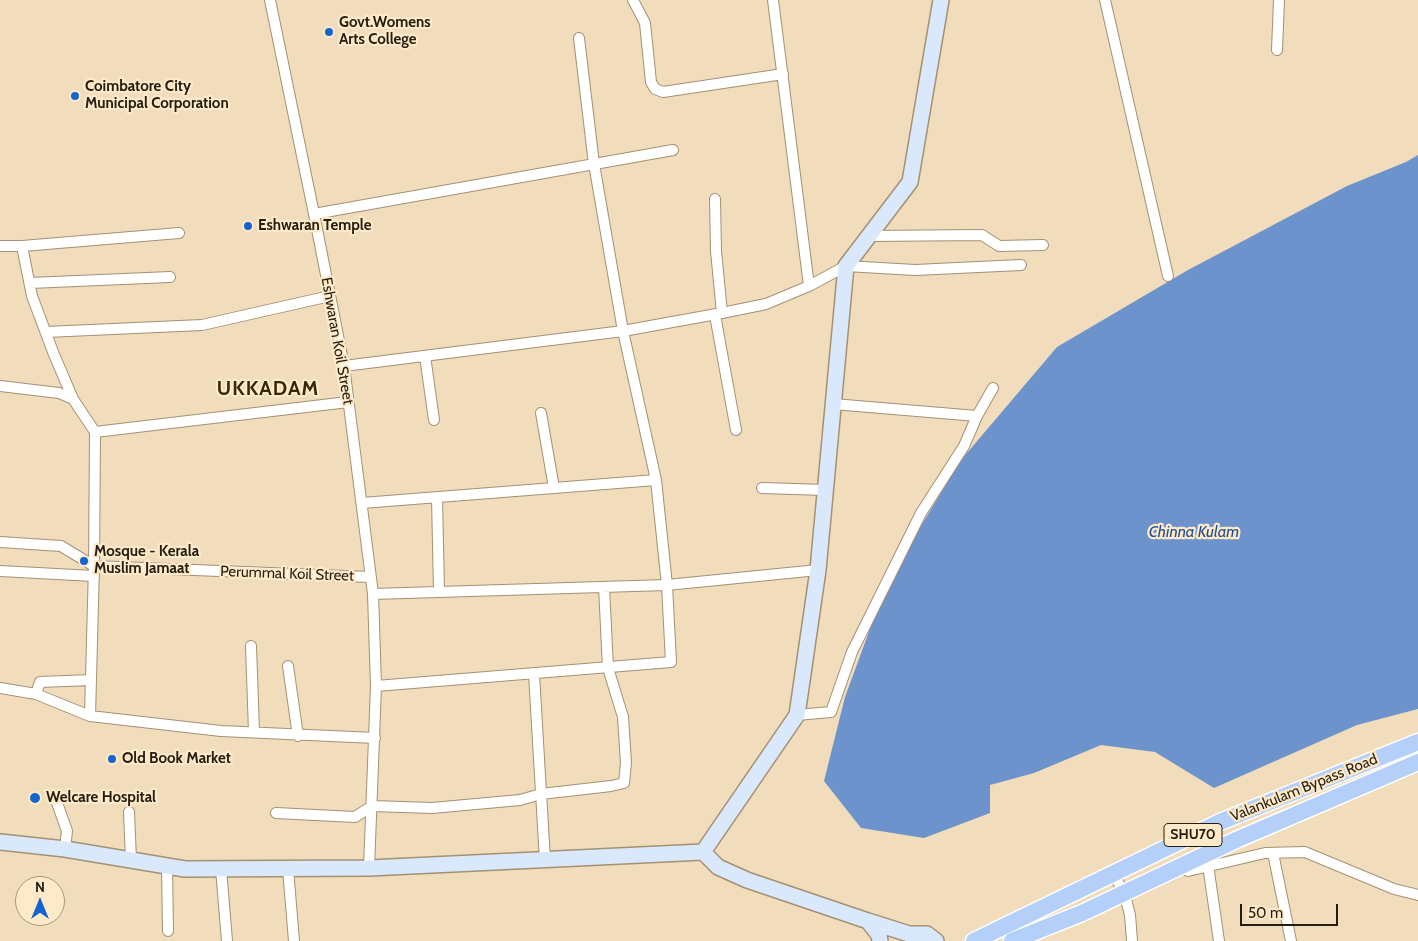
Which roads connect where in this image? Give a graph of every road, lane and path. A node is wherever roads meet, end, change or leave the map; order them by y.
1 (270, 0) edge
2 (633, 0) edge
3 (773, 0) edge
4 (941, 0) edge
5 (1105, 0) edge
6 (1280, 0) edge
7 (579, 38) dead end
8 (1278, 50) dead end
9 (783, 74) junction
10 (673, 150) dead end
11 (594, 164) junction
12 (715, 199) dead end
13 (314, 214) junction
14 (179, 233) dead end
15 (869, 236) junction
16 (1043, 245) dead end
17 (0, 246) edge
18 (22, 246) junction
19 (1021, 264) dead end
20 (846, 266) junction
21 (1168, 276) dead end
22 (170, 277) dead end
23 (30, 283) junction
24 (809, 286) junction
25 (330, 296) junction
26 (719, 314) junction
27 (623, 331) junction
28 (46, 332) junction
29 (424, 356) junction
30 (344, 366) junction
31 (0, 386) edge
32 (993, 388) dead end
33 (73, 399) junction
34 (348, 402) junction
35 (833, 404) junction
36 (541, 413) dead end
37 (977, 416) junction
38 (434, 420) dead end
39 (736, 430) dead end
40 (95, 432) junction
41 (656, 480) junction
42 (554, 488) junction
43 (762, 488) dead end
44 (825, 490) junction
45 (437, 497) junction
46 (362, 503) junction
47 (0, 542) edge
48 (818, 570) junction
49 (94, 571) junction
50 (0, 572) edge
51 (370, 577) junction
52 (667, 585) junction
53 (604, 587) junction
54 (439, 592) junction
55 (373, 594) junction
56 (251, 646) dead end
57 (288, 666) dead end
58 (608, 668) junction
59 (534, 674) junction
60 (91, 680) junction
61 (376, 686) junction
62 (0, 688) edge
63 (36, 694) junction
64 (797, 715) junction
65 (90, 716) junction
66 (254, 732) junction
67 (299, 735) junction
68 (375, 738) junction
69 (1418, 742) edge
70 (1418, 762) edge
71 (541, 794) junction
72 (56, 800) dead end
73 (372, 806) junction
74 (129, 812) dead end
75 (276, 813) dead end
76 (0, 842) edge
77 (65, 849) junction
78 (703, 852) junction
79 (1273, 853) junction
80 (131, 860) junction
81 (545, 860) junction
82 (1208, 865) junction
83 (167, 866) junction
84 (1177, 867) junction
85 (288, 868) junction
86 (369, 868) junction
87 (221, 869) junction
88 (1113, 874) junction
89 (1124, 892) junction
90 (1418, 895) edge
91 (868, 921) junction
92 (168, 931) dead end
93 (227, 941) edge
94 (294, 941) edge
95 (880, 941) edge
96 (936, 941) edge
97 (974, 941) edge
98 (1012, 941) edge
99 (1132, 941) edge
100 (1219, 941) edge
101 (1291, 941) edge

1 - 13 street, Eshwaran Koil Street
2 - 9 street
3 - 9 street
4 - 15 street
5 - 21 street
6 - 8 street
7 - 11 street
9 - 24 street
10 - 11 street
11 - 13 street
11 - 27 street
12 - 26 street
13 - 25 street, Eshwaran Koil Street
14 - 18 street
15 - 16 street
15 - 20 street
17 - 18 street
18 - 23 street
19 - 20 street
20 - 24 street
20 - 35 street
22 - 23 street
23 - 28 street
24 - 26 street
25 - 28 street
25 - 30 street, Eshwaran Koil Street
26 - 27 street
26 - 39 street
27 - 29 street
27 - 41 street
28 - 33 street
29 - 30 street
29 - 38 street
30 - 34 street, Eshwaran Koil Street
31 - 33 street
32 - 37 street
33 - 40 street
34 - 40 street
34 - 46 street, Eshwaran Koil Street
35 - 37 street
35 - 44 street
36 - 42 street
37 - 64 street
40 - 49 street
41 - 42 street
41 - 52 street
42 - 45 street
43 - 44 street
44 - 48 street
45 - 46 street
45 - 54 street
46 - 51 street, Eshwaran Koil Street
47 - 49 street, Perummal Koil Street
48 - 52 street
48 - 64 street
49 - 50 street
49 - 51 street, Perummal Koil Street
49 - 60 street
51 - 55 street, Eshwaran Koil Street
52 - 53 street
52 - 58 street
53 - 54 street
53 - 58 street
54 - 55 street
55 - 61 street, Eshwaran Koil Street
56 - 66 street
57 - 67 street
58 - 59 street
58 - 71 street
59 - 61 street
59 - 71 street
60 - 63 street
60 - 65 street
61 - 68 street, Eshwaran Koil Street
62 - 63 street
63 - 65 street
64 - 78 street
65 - 66 street
66 - 67 street
67 - 68 street
68 - 73 street, Eshwaran Koil Street
69 - 88 main road, Valankulam Bypass Road / SHU70
70 - 84 main road, Valankulam Bypass Road / SHU70
71 - 73 street
71 - 81 street
72 - 77 street
73 - 75 street
73 - 86 street, Eshwaran Koil Street
74 - 80 street
76 - 77 street
77 - 80 street
78 - 81 street
78 - 91 street
79 - 82 street
79 - 90 street
79 - 101 street
80 - 83 street
81 - 86 street
82 - 84 street
82 - 100 street
83 - 87 street
83 - 92 street
84 - 89 main road, Valankulam Bypass Road / SHU70
85 - 86 street
85 - 87 street
85 - 94 street
87 - 93 street
88 - 89 street
88 - 97 main road, Valankulam Bypass Road / SHU70
89 - 98 main road, Valankulam Bypass Road / SHU70
89 - 99 street
91 - 95 street
91 - 96 street

